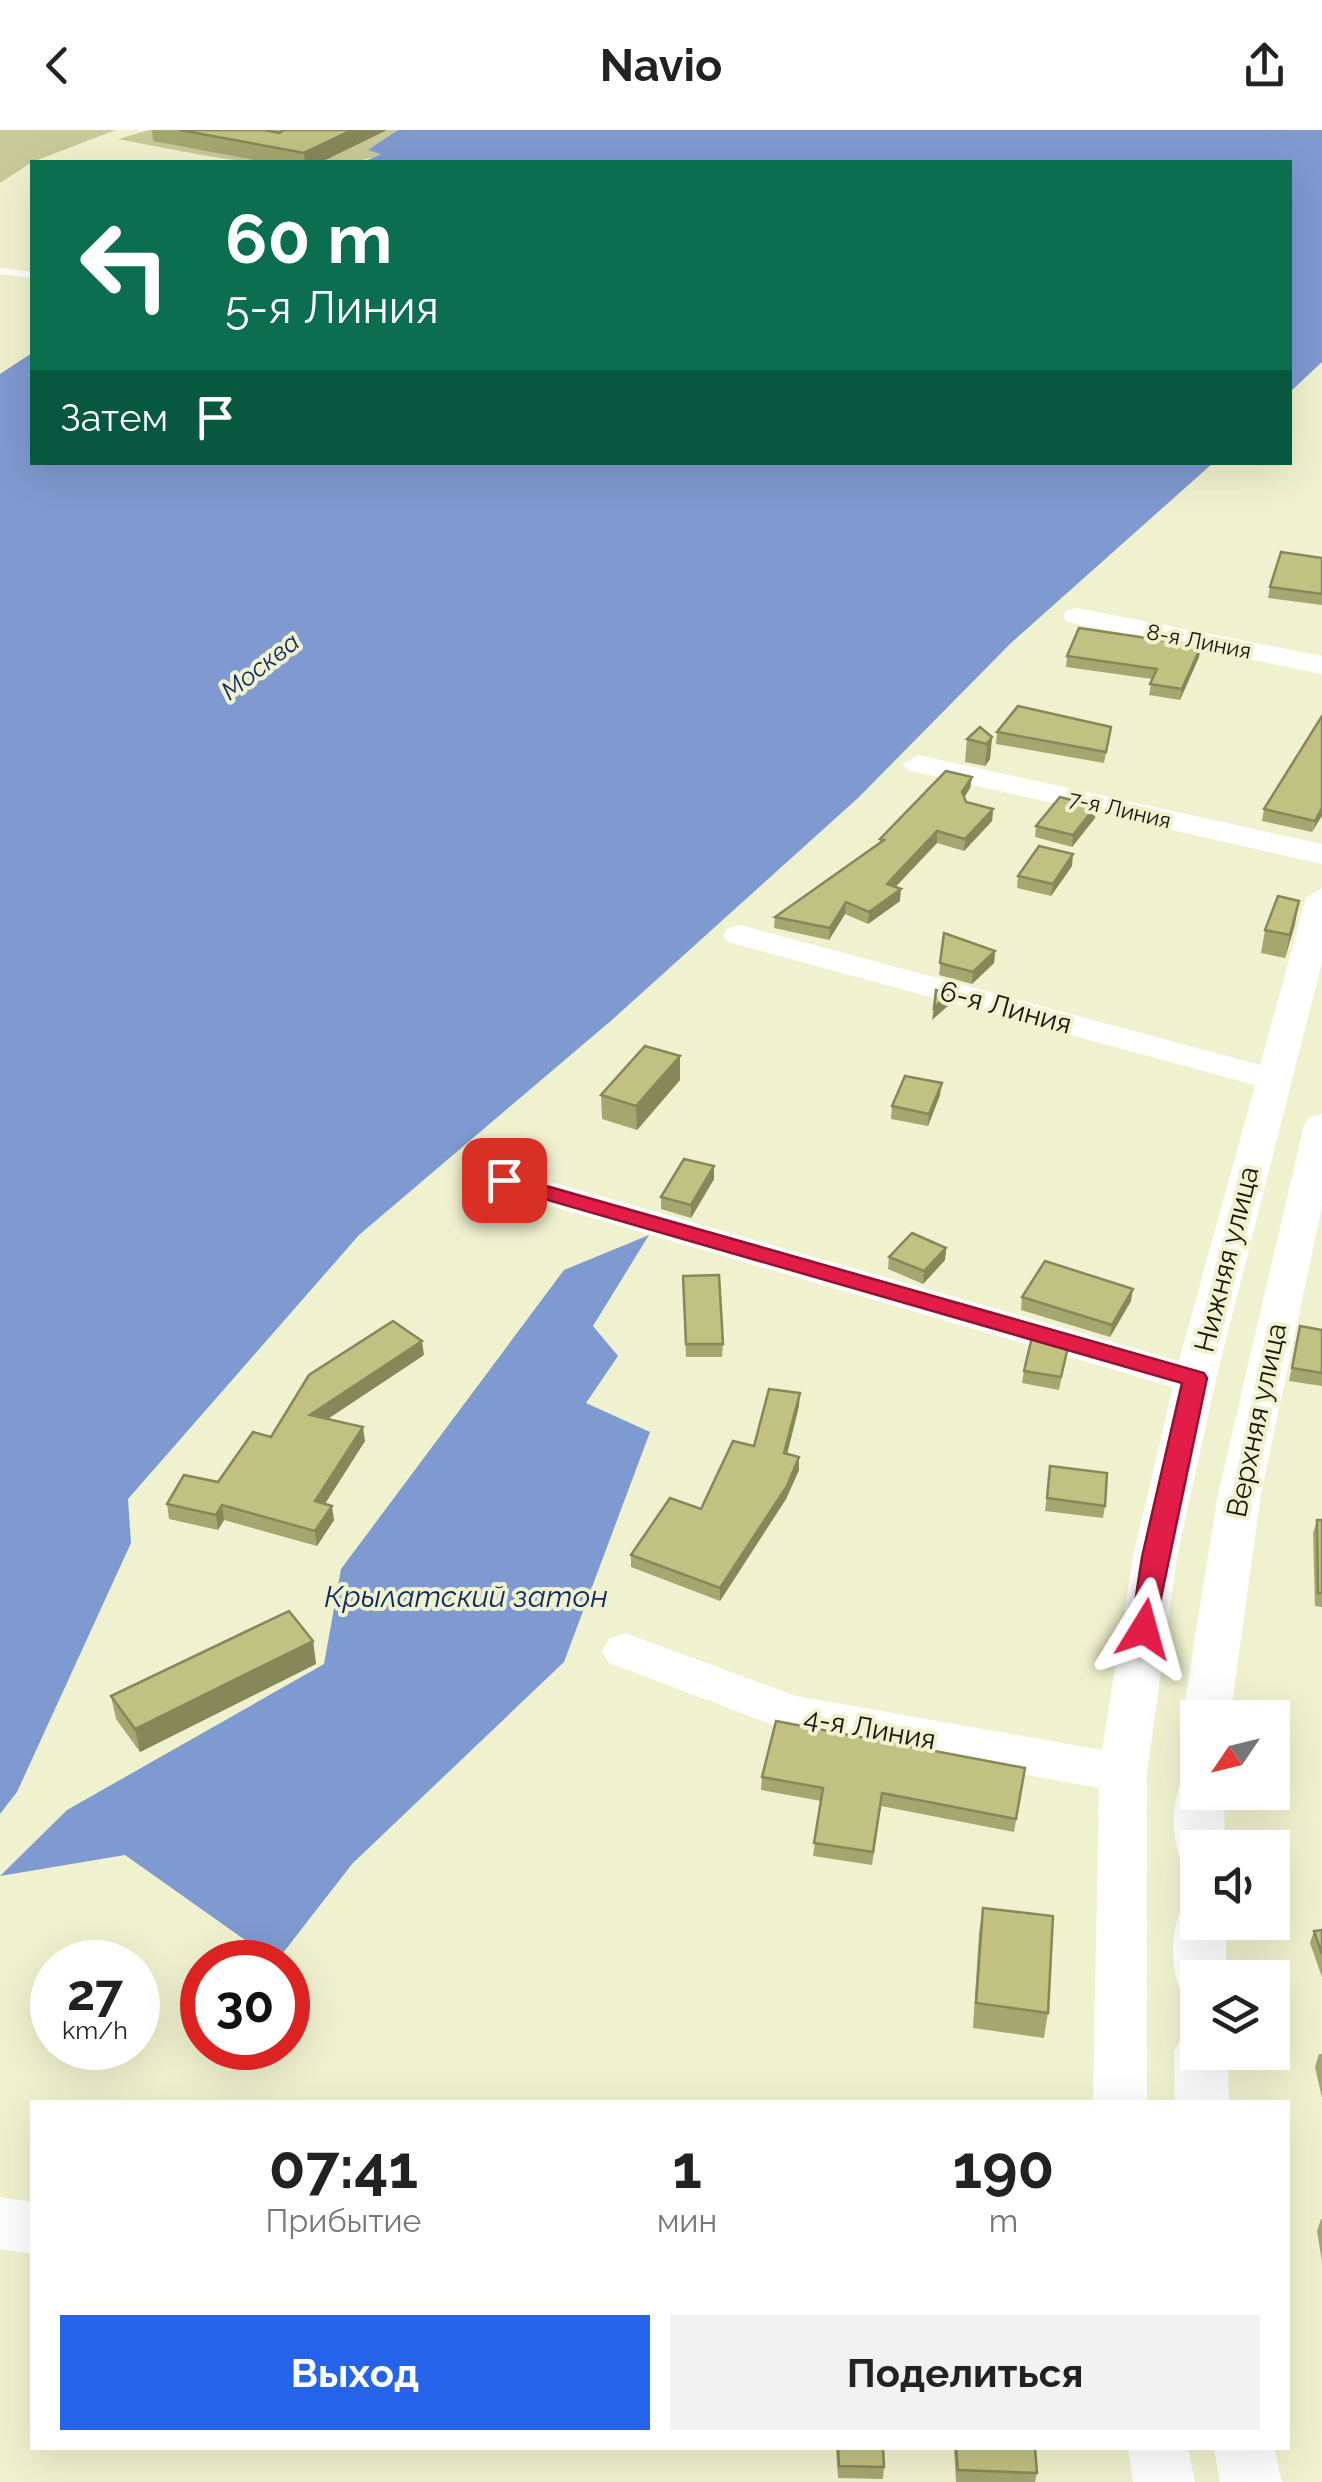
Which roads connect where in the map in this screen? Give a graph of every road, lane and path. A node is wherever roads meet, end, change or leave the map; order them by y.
1 (0, 271) edge
2 (30, 275) edge
3 (1077, 616) dead end
4 (1322, 665) edge
5 (918, 764) dead end
6 (1322, 854) edge
7 (1322, 898) edge
8 (740, 934) dead end
9 (1272, 1079) junction
10 (1322, 1124) edge
11 (504, 1180) dead end
12 (1195, 1378) junction
13 (625, 1651) dead end
14 (1208, 1700) edge
15 (1124, 1773) junction
16 (1201, 2070) edge
17 (1120, 2100) edge
18 (1202, 2100) edge
19 (0, 2223) edge
20 (30, 2228) edge
21 (1158, 2450) edge
22 (1244, 2450) edge
23 (1164, 2482) edge
24 (1251, 2482) edge

1 - 2 lane
3 - 4 street, 8-я Линия
5 - 6 street, 7-я Линия
7 - 9 street, Нижняя улица
8 - 9 street, 6-я Линия
9 - 12 street, Нижняя улица
10 - 14 street, Верхняя улица
11 - 12 street
12 - 15 street, Нижняя улица
13 - 15 street, 4-я Линия
15 - 17 street, Нижняя улица
16 - 18 street
19 - 20 street
21 - 23 street
22 - 24 street

